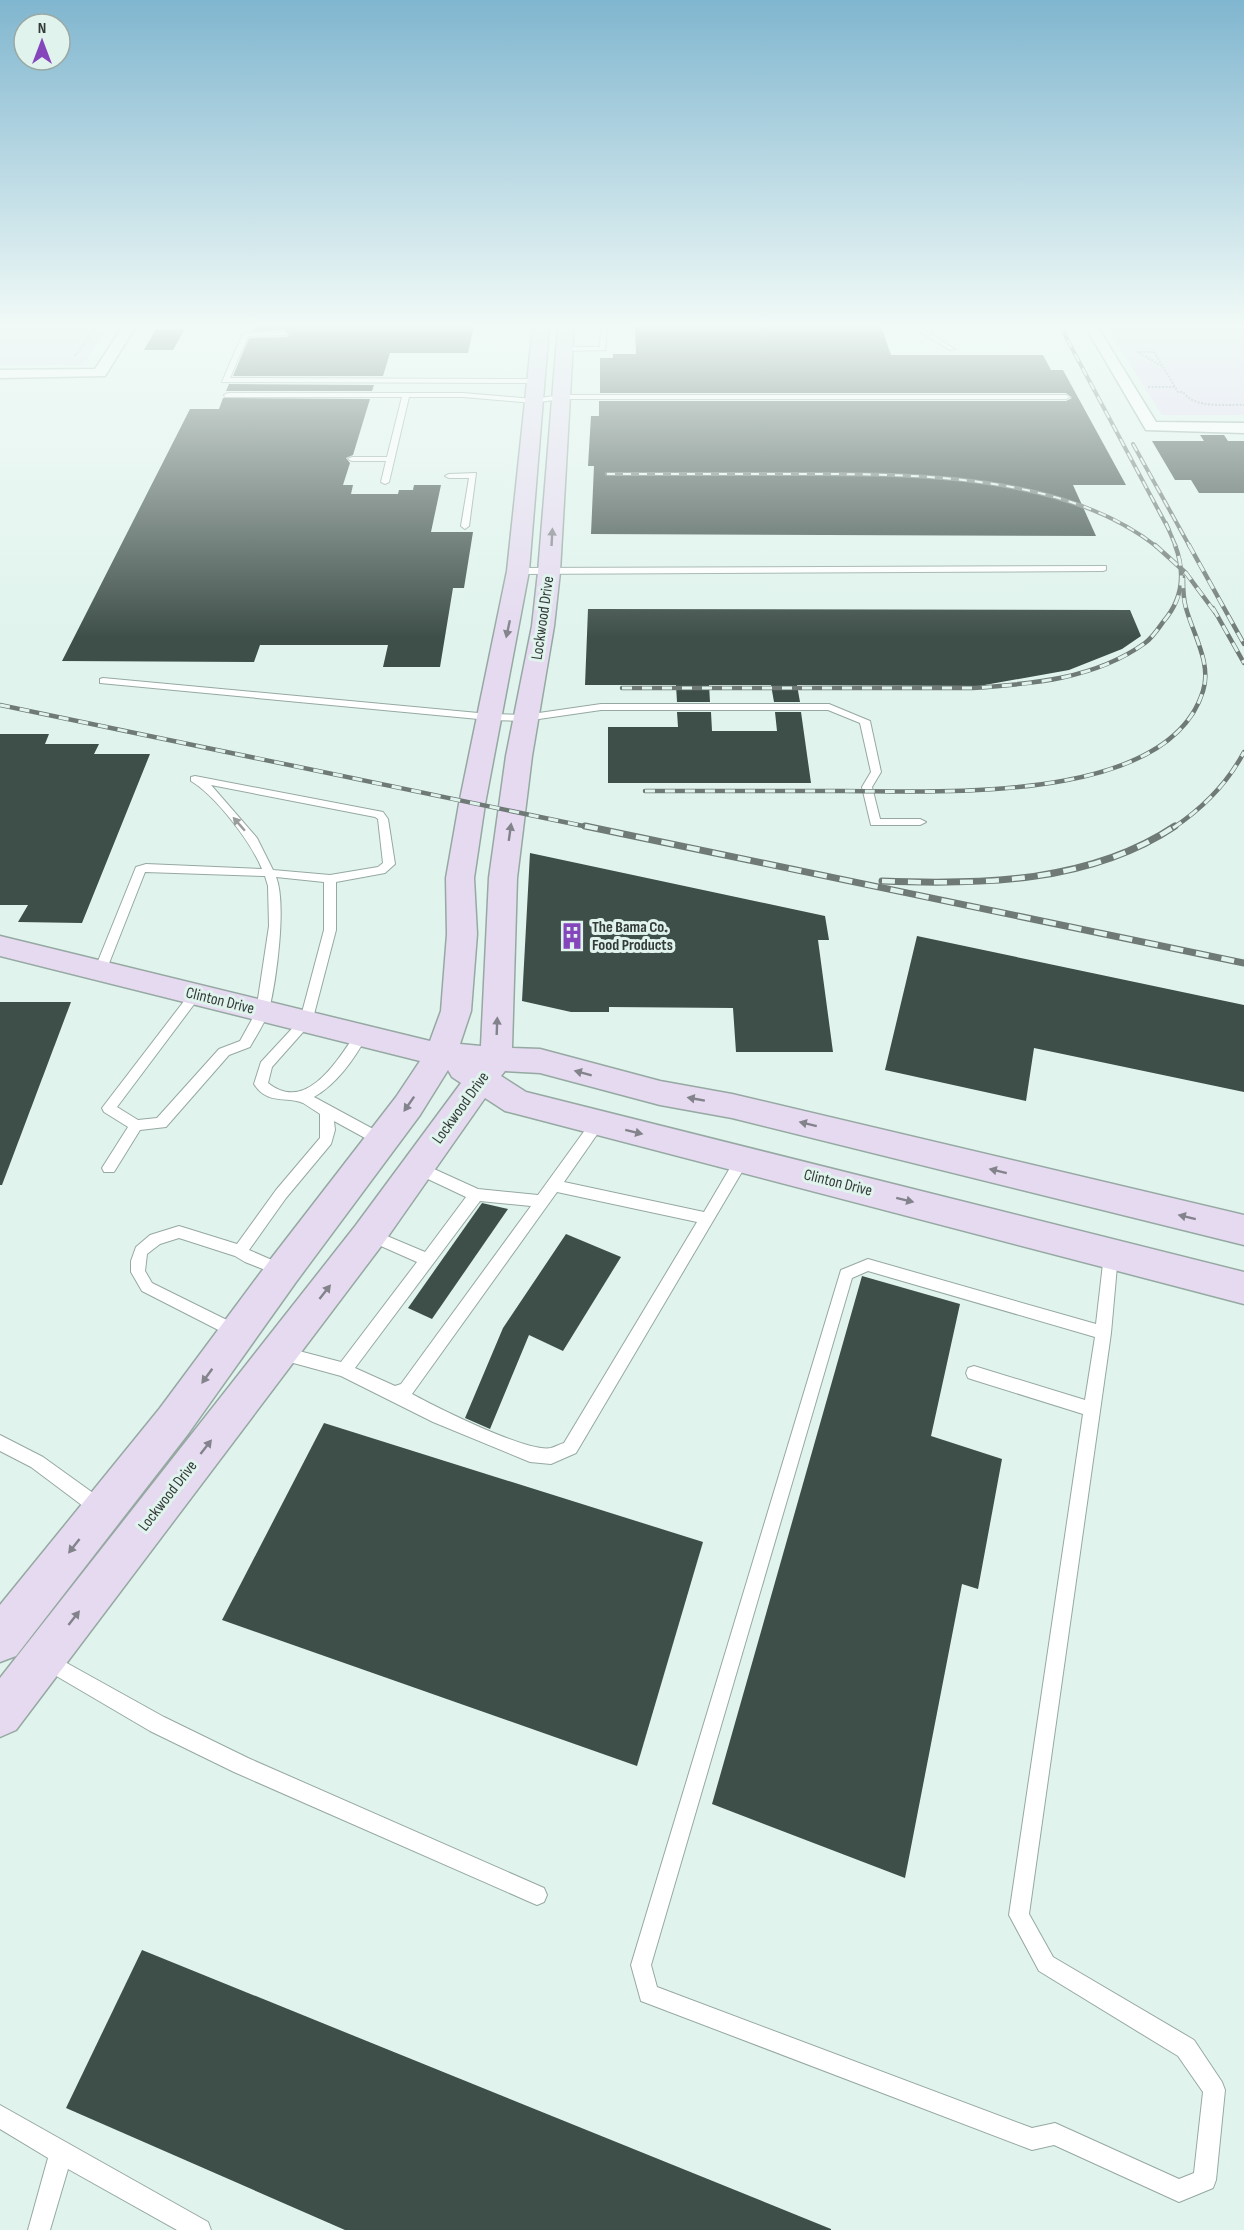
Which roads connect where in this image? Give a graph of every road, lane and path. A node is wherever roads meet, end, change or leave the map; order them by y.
1 (398, 430) edge
2 (531, 430) edge
3 (559, 430) edge
4 (352, 459) dead end
5 (391, 459) junction
6 (449, 476) dead end
7 (385, 482) dead end
8 (465, 526) dead end
9 (1102, 568) dead end
10 (518, 571) junction
11 (549, 572) junction
12 (103, 681) dead end
13 (489, 717) junction
14 (525, 718) junction
15 (920, 822) dead end
16 (270, 873) junction
17 (330, 879) junction
18 (0, 946) edge
19 (100, 971) junction
20 (195, 995) junction
21 (262, 1012) junction
22 (306, 1022) junction
23 (361, 1036) junction
24 (441, 1055) junction
25 (489, 1069) junction
26 (303, 1097) junction
27 (326, 1110) junction
28 (598, 1123) junction
29 (136, 1125) junction
30 (381, 1140) junction
31 (742, 1160) junction
32 (109, 1168) dead end
33 (418, 1168) junction
34 (552, 1185) junction
35 (476, 1195) junction
36 (542, 1201) junction
37 (706, 1218) junction
38 (1244, 1230) edge
39 (369, 1234) junction
40 (240, 1251) junction
41 (1111, 1256) junction
42 (429, 1260) junction
43 (283, 1271) junction
44 (1244, 1288) edge
45 (1103, 1333) junction
46 (238, 1334) junction
47 (278, 1352) junction
48 (344, 1370) junction
49 (974, 1373) dead end
50 (394, 1393) junction
51 (1092, 1409) junction
52 (0, 1443) edge
53 (103, 1511) junction
54 (142, 1530) junction
55 (1, 1639) edge
56 (43, 1659) junction
57 (0, 1714) edge
58 (537, 1895) dead end
59 (0, 2116) edge
60 (62, 2153) junction
61 (39, 2230) edge
62 (200, 2230) edge

1 - 5 lane
2 - 10 main road, Lockwood Drive
11 -> 3 main road, Lockwood Drive
4 - 5 lane
5 - 7 lane
6 - 8 lane
9 - 11 lane
10 - 11 lane
10 -> 13 main road, Lockwood Drive
11 - 14 main road, Lockwood Drive
12 - 13 lane
13 - 14 lane
13 - 24 main road, Lockwood Drive
14 - 15 lane
25 -> 14 main road, Lockwood Drive
16 - 17 lane
16 -> 17 lane
16 - 19 lane
16 - 21 lane
17 - 22 lane
18 - 19 main road, Clinton Drive
19 - 20 main road, Clinton Drive
20 - 21 main road, Clinton Drive
20 - 29 lane
21 - 22 main road, Clinton Drive
21 - 29 lane
22 - 23 main road, Clinton Drive
22 - 26 lane
23 - 24 main road, Clinton Drive
23 - 26 lane
24 - 25 main road, Clinton Drive
24 -> 30 main road, Lockwood Drive
25 - 28 main road, Clinton Drive
25 - 33 main road, Lockwood Drive
38 -> 25 main road, Clinton Drive
26 - 27 lane
27 - 30 lane
27 - 40 lane
28 -> 31 main road, Clinton Drive
28 - 34 lane
29 - 32 lane
30 - 43 main road, Lockwood Drive
31 - 37 lane
31 -> 41 main road, Clinton Drive
33 - 35 lane
33 - 39 main road, Lockwood Drive
34 - 36 lane
34 - 37 lane
35 - 36 lane
35 - 42 lane
36 - 50 lane
37 - 50 lane
39 - 42 lane
47 -> 39 main road, Lockwood Drive
40 - 43 lane
40 - 46 lane
41 - 44 main road, Clinton Drive
41 - 45 lane
42 - 48 lane
43 - 46 main road, Lockwood Drive
45 - 51 lane
45 - 51 lane
46 - 47 main road
46 -> 53 main road, Lockwood Drive
47 - 48 lane
54 -> 47 main road, Lockwood Drive
48 - 50 lane
49 - 51 lane
52 - 53 lane
53 - 54 main road
53 -> 55 main road, Lockwood Drive
56 -> 54 main road, Lockwood Drive
55 - 56 main road
56 - 57 main road, Lockwood Drive
56 - 58 lane
59 - 60 lane
60 - 61 lane
60 - 62 lane

